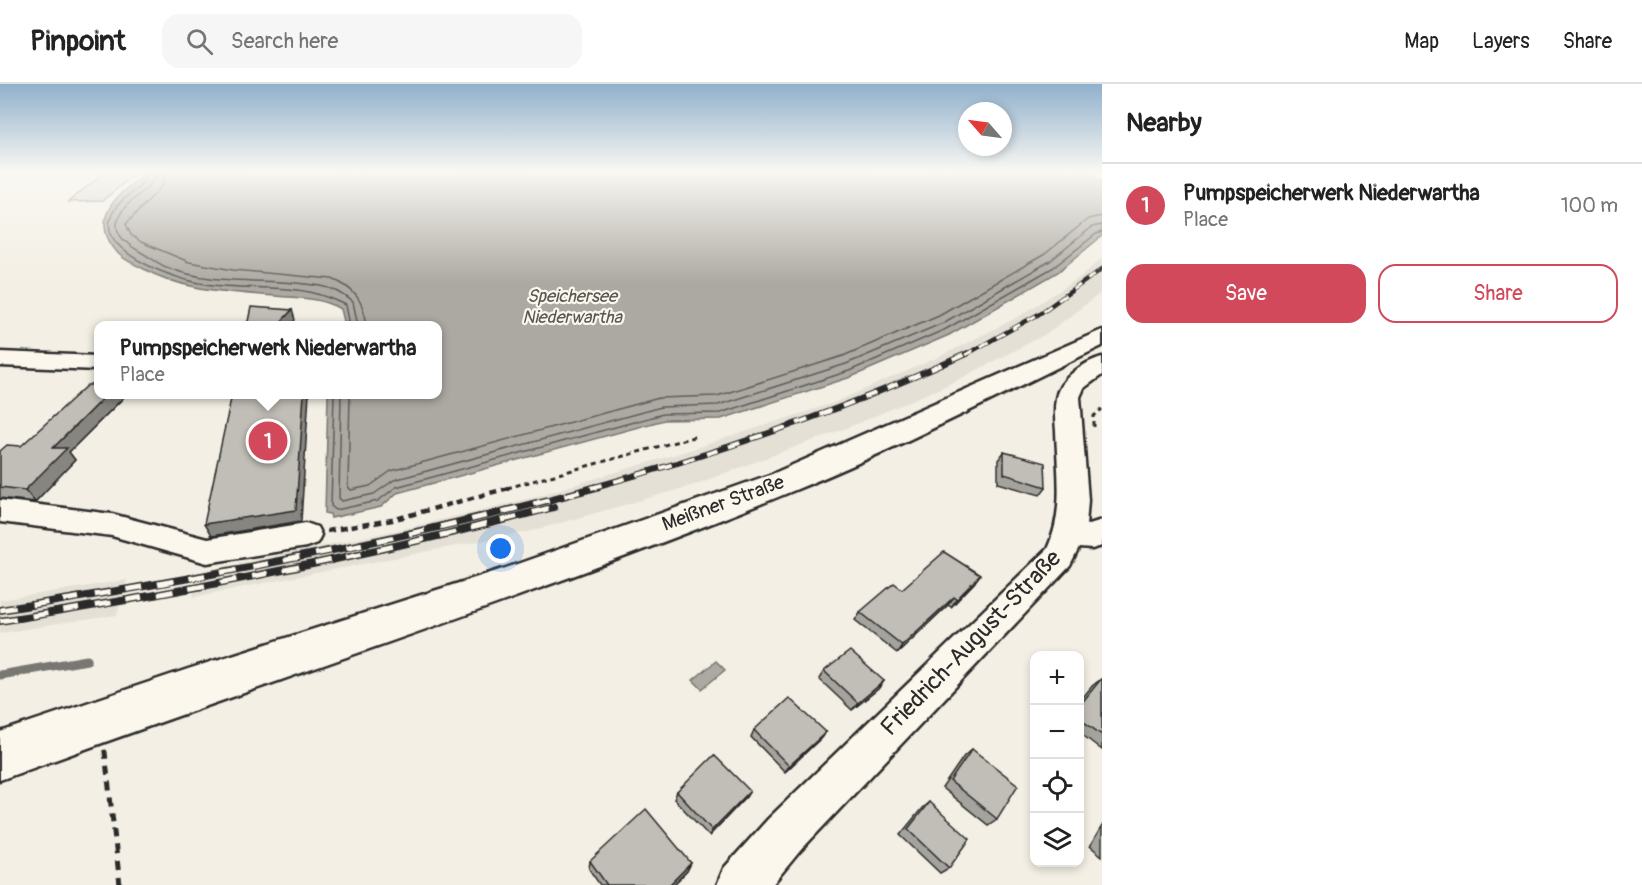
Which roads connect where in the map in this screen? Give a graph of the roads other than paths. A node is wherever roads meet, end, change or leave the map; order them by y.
1 (1102, 337) edge
2 (0, 359) edge
3 (94, 363) edge
4 (1102, 364) edge
5 (0, 511) edge
6 (1085, 534) edge
7 (306, 535) road end
8 (0, 756) edge
9 (741, 885) edge

1 - 8 main road, Meißner Straße
2 - 3 street
4 - 6 street, Friedrich-August-Straße
5 - 7 street
6 - 9 street, Friedrich-August-Straße

